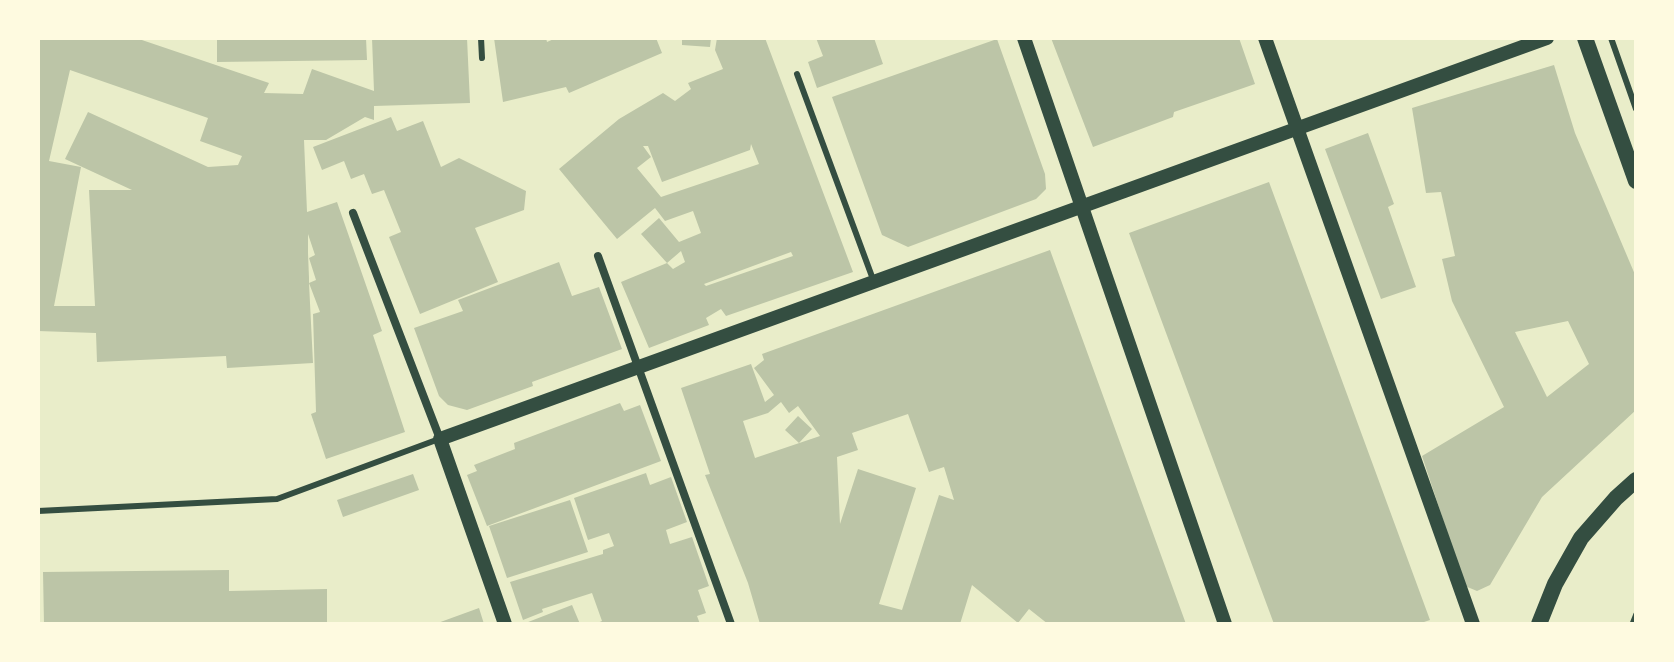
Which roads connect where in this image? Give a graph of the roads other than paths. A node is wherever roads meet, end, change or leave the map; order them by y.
1 (481, 38) edge
2 (1024, 38) edge
3 (1265, 38) edge
4 (1547, 38) edge
5 (1585, 38) edge
6 (1611, 38) edge
7 (482, 58) dead end
8 (797, 74) dead end
9 (1636, 109) edge
10 (1297, 129) junction
11 (1636, 181) edge
12 (1082, 207) junction
13 (353, 213) dead end
14 (598, 256) dead end
15 (874, 282) junction
16 (639, 367) junction
17 (440, 439) junction
18 (1636, 480) edge
19 (38, 511) edge
20 (505, 624) edge
21 (731, 624) edge
22 (1225, 624) edge
23 (1473, 624) edge
24 (1539, 624) edge

1 - 7 lane
2 - 12 street
3 - 10 street
4 - 10 street
5 - 11 main road
6 - 9 lane
8 - 15 lane
10 - 12 street
10 - 23 street
12 - 15 street
12 - 22 street
13 - 17 street
14 - 16 street
15 - 16 street
16 - 17 street
16 - 21 street
17 - 19 lane
17 - 20 street
18 - 24 main road

